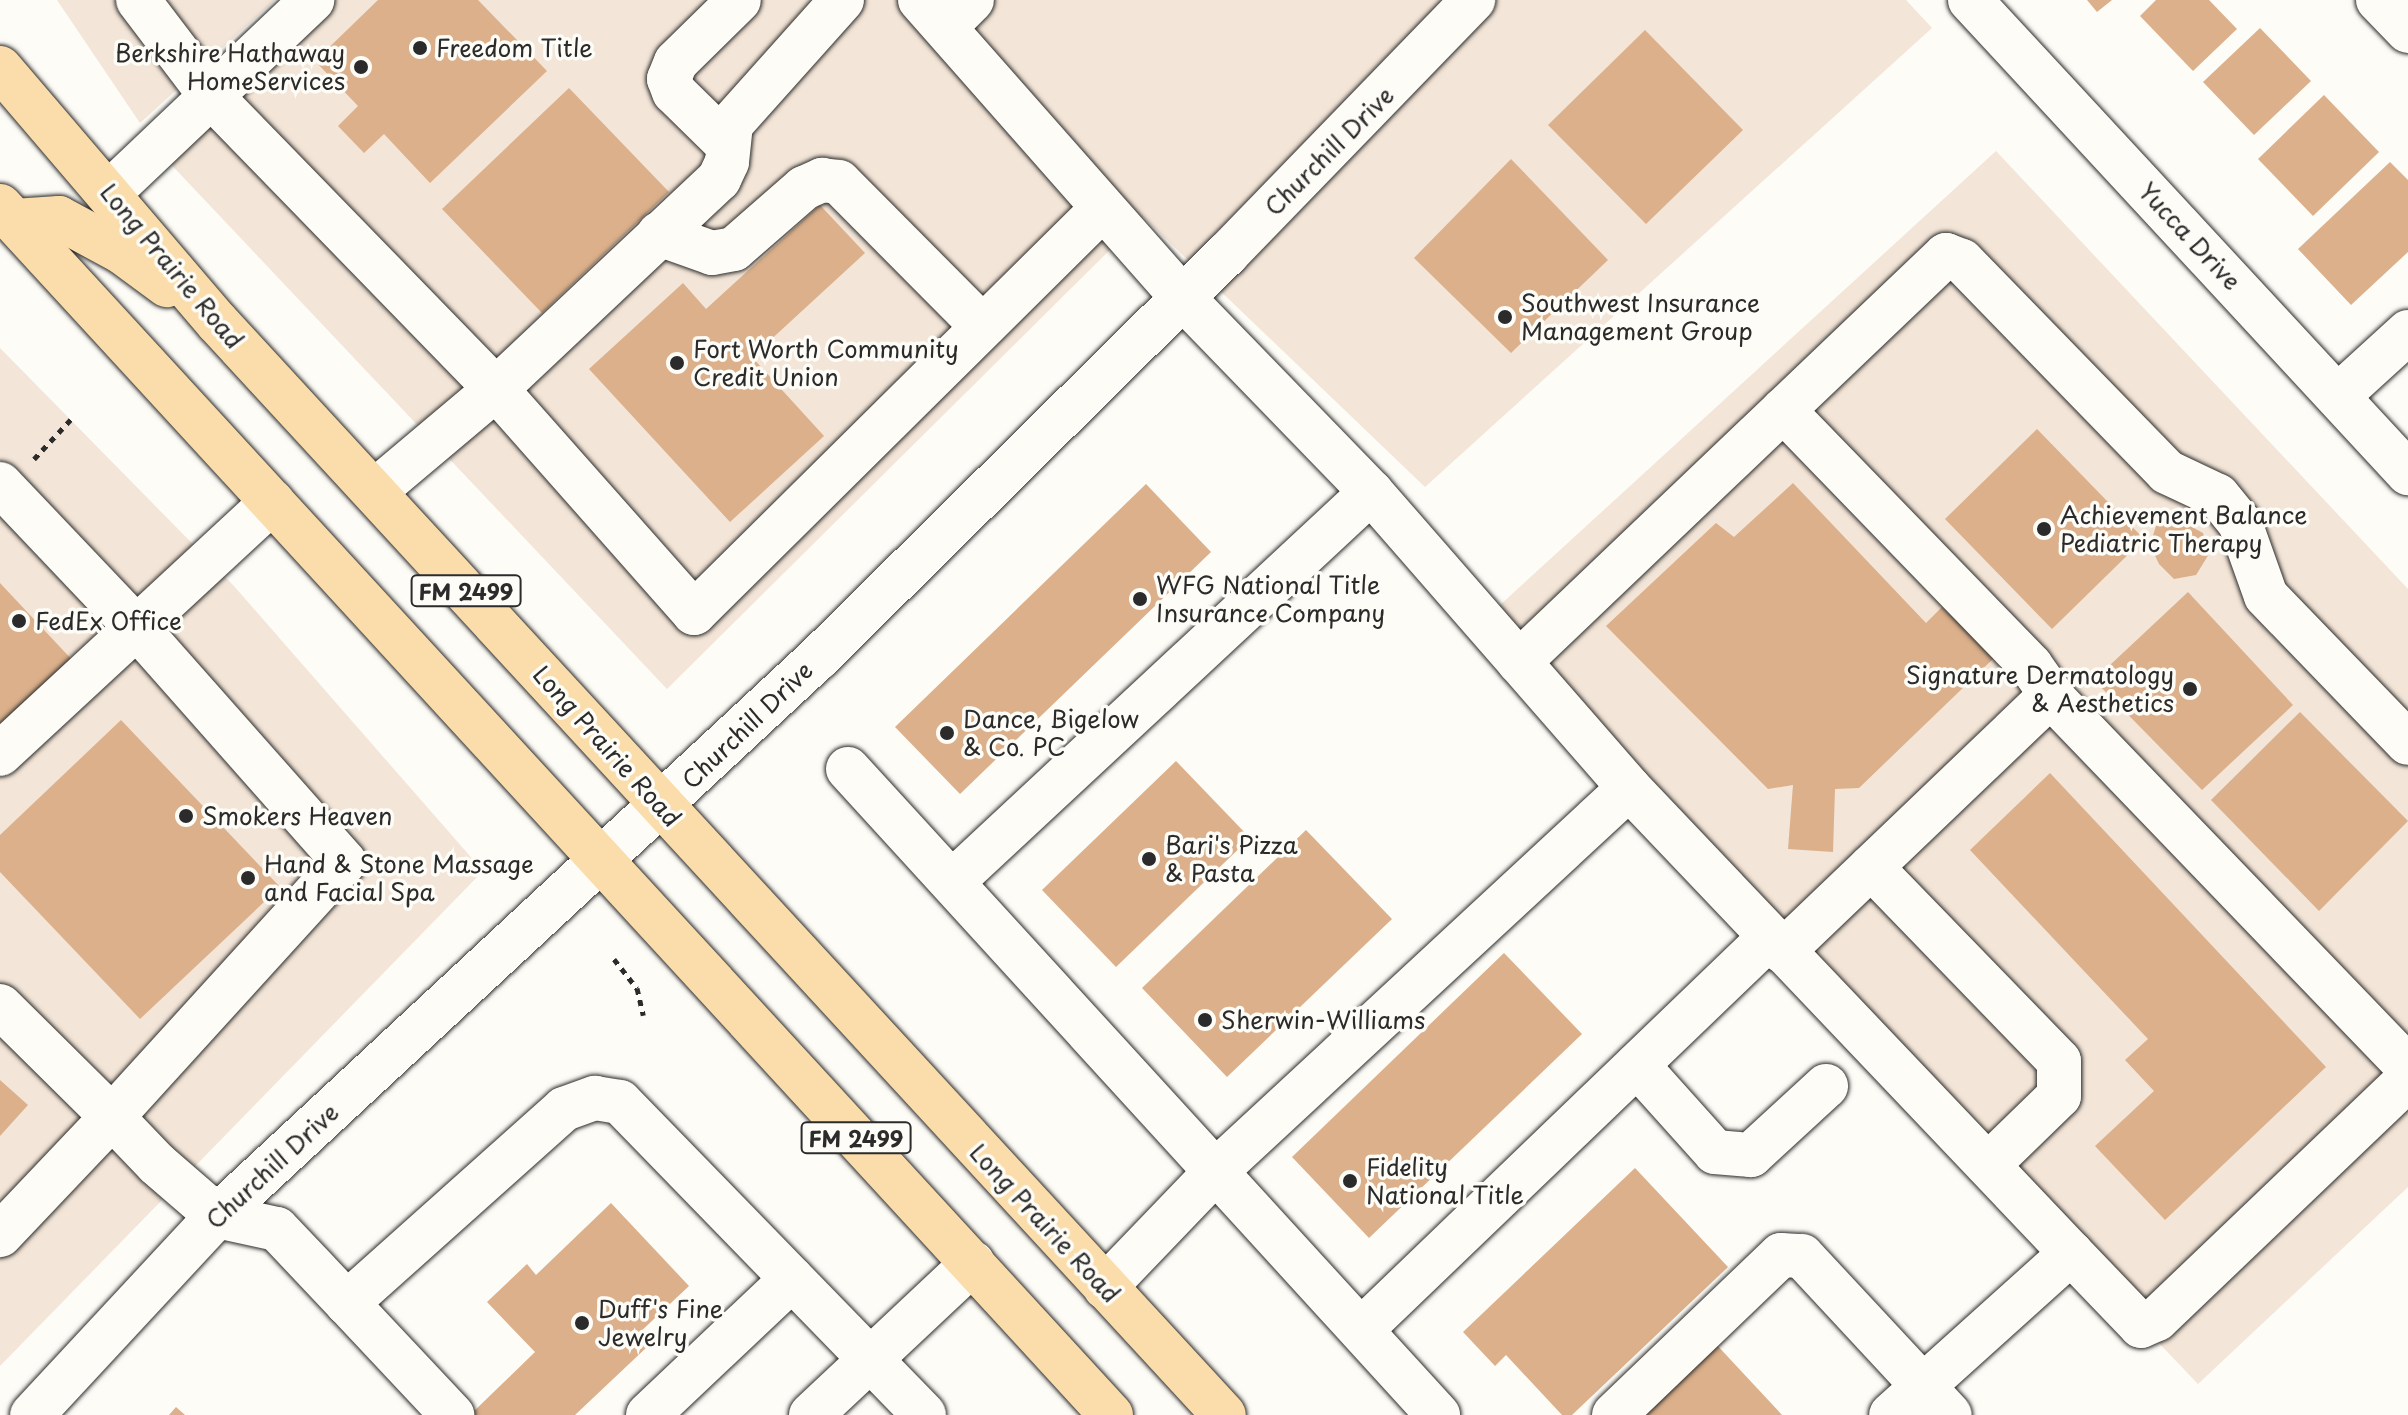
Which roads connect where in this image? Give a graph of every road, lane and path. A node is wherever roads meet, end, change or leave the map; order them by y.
1 (138, 0) edge
2 (312, 0) edge
3 (739, 0) edge
4 (842, 0) edge
5 (1473, 0) edge
6 (1970, 0) edge
7 (2378, 0) edge
8 (946, 9) edge
9 (2408, 31) edge
10 (0, 68) edge
11 (211, 96) junction
12 (725, 142) junction
13 (110, 192) junction
14 (1102, 209) junction
15 (5, 222) edge
16 (659, 234) junction
17 (1182, 297) junction
18 (217, 322) junction
19 (982, 326) junction
20 (2408, 332) edge
21 (496, 389) junction
22 (2338, 396) junction
23 (1783, 410) junction
24 (74, 416) dead end
25 (2408, 473) edge
26 (2, 486) edge
27 (375, 491) junction
28 (1371, 492) junction
29 (272, 502) junction
30 (138, 629) junction
31 (1519, 662) junction
32 (2049, 694) junction
33 (2408, 743) edge
34 (0, 754) edge
35 (848, 769) dead end
36 (1629, 788) junction
37 (662, 807) junction
38 (601, 861) junction
39 (1871, 867) junction
40 (952, 882) junction
41 (1776, 944) junction
42 (614, 959) dead end
43 (0, 1006) edge
44 (643, 1015) dead end
45 (1637, 1065) junction
46 (2408, 1067) edge
47 (2408, 1079) edge
48 (1826, 1086) dead end
49 (112, 1117) junction
50 (1988, 1165) junction
51 (1218, 1169) junction
52 (217, 1216) junction
53 (0, 1235) edge
54 (2071, 1253) junction
55 (973, 1263) junction
56 (792, 1279) junction
57 (1105, 1287) junction
58 (347, 1303) junction
59 (1362, 1329) junction
60 (869, 1359) junction
61 (1936, 1400) edge
62 (32, 1415) edge
63 (452, 1415) edge
64 (648, 1415) edge
65 (811, 1415) edge
66 (924, 1415) edge
67 (1111, 1415) edge
68 (1224, 1415) edge
69 (1438, 1415) edge
70 (1614, 1415) edge
71 (1891, 1415) edge

1 - 11 street
2 - 11 street
3 - 12 street
4 - 12 street
5 - 17 street, Churchill Drive
6 - 22 street, Yucca Drive
7 - 9 street
8 - 14 street
10 - 13 main road, Long Prairie Road / FM 2499
11 - 13 street
11 - 21 street
12 - 16 street
13 - 18 main road, Long Prairie Road / FM 2499
14 - 17 street
14 - 19 street
15 - 18 main road
15 - 29 main road, FM 2499
16 - 19 street
16 - 21 street
17 - 28 street
17 - 37 street, Churchill Drive
18 - 27 main road, Long Prairie Road / FM 2499
19 - 21 street
20 - 22 street
21 - 27 street
22 - 25 street, Yucca Drive
23 - 31 street
23 - 32 street
23 - 33 street
24 - 26 path
26 - 30 street
27 - 37 main road, Long Prairie Road / FM 2499
28 - 31 street
28 - 40 street
29 - 30 street
29 - 38 main road, FM 2499
30 - 34 street
30 - 49 street
31 - 36 street
32 - 39 street
32 - 46 street
35 - 40 street
36 - 41 street
36 - 51 street
37 - 38 street, Churchill Drive
37 - 57 main road, Long Prairie Road / FM 2499
38 - 52 street, Churchill Drive
38 - 55 main road, FM 2499
39 - 41 street
39 - 50 street
40 - 51 street
41 - 45 street
41 - 50 street
42 - 44 path
43 - 49 street
45 - 48 street
45 - 59 street
47 - 54 street
49 - 52 street
49 - 53 street
50 - 54 street
51 - 57 street
51 - 59 street
52 - 58 street
52 - 62 street, Churchill Drive
54 - 61 street
55 - 60 street
55 - 67 main road, FM 2499
56 - 58 street
56 - 60 street
56 - 64 street
57 - 68 main road, Long Prairie Road / FM 2499
58 - 63 street
59 - 69 street
60 - 65 street
60 - 66 street
61 - 70 street
61 - 71 street

